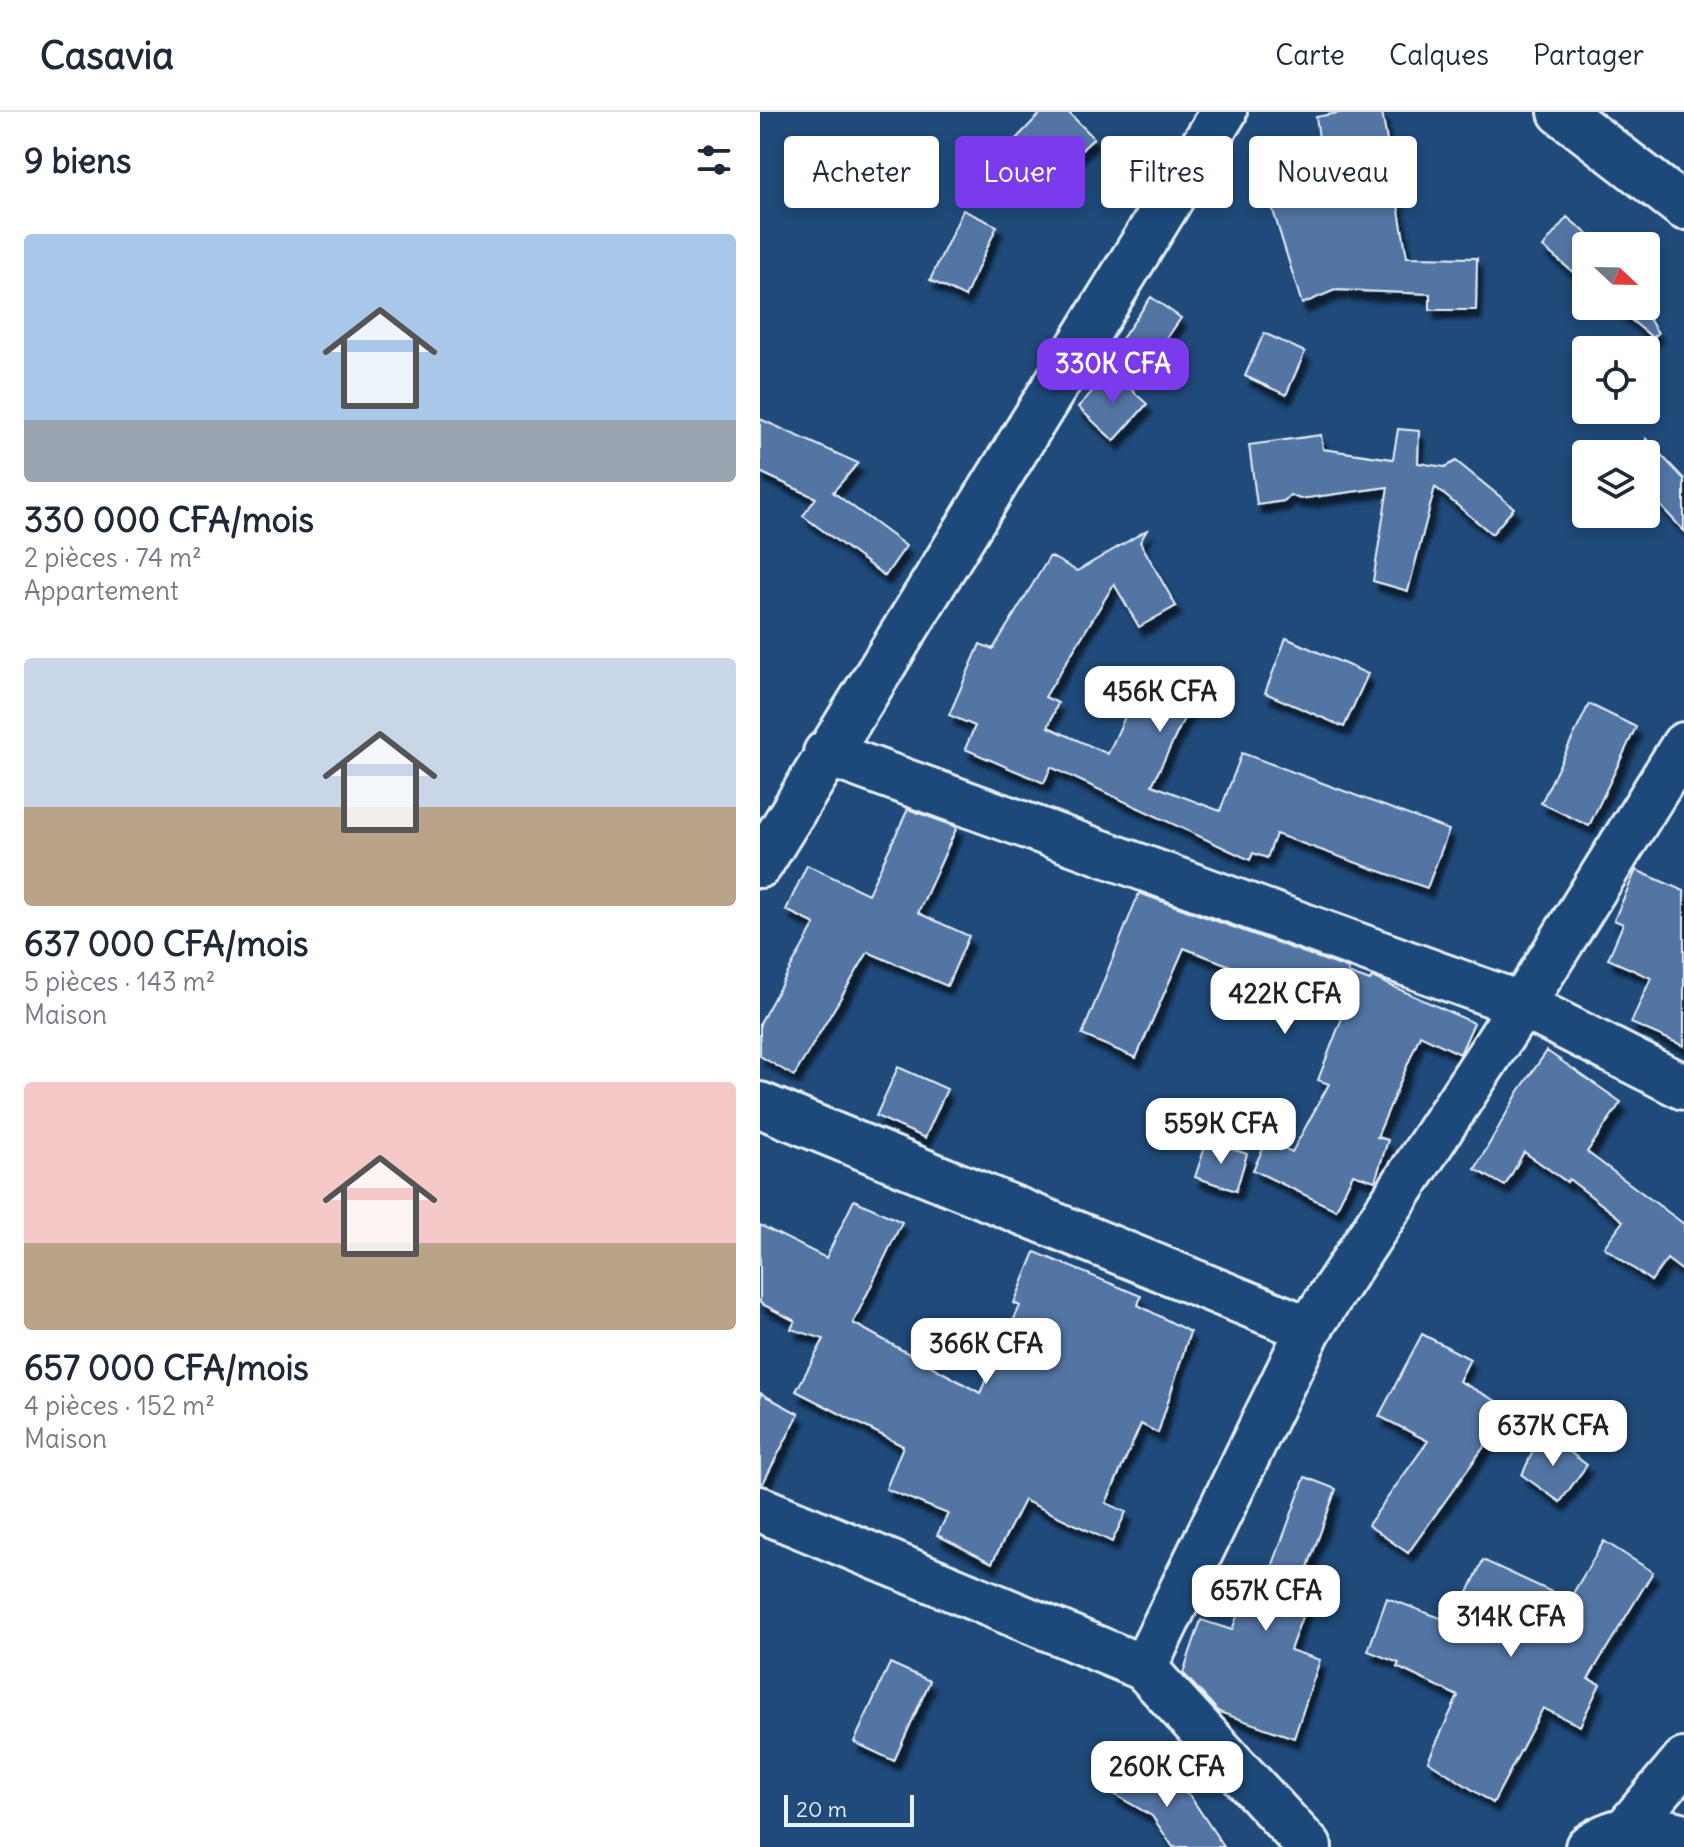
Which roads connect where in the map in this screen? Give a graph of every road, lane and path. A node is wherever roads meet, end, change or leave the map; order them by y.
1 (1224, 112) edge
2 (1561, 112) edge
3 (1684, 207) edge
4 (1684, 745) edge
5 (826, 753) junction
6 (760, 865) edge
7 (1522, 1005) junction
8 (1684, 1087) edge
9 (760, 1105) edge
10 (1309, 1329) junction
11 (760, 1509) edge
12 (1144, 1668) junction
13 (1684, 1761) edge
14 (1684, 1836) edge
15 (1607, 1838) edge
16 (1309, 1847) edge

1 - 5 street
2 - 3 street
4 - 7 street
5 - 6 street
5 - 7 street
7 - 8 street
7 - 10 street
9 - 10 street
10 - 12 street
11 - 12 street
12 - 16 street
13 - 15 street
14 - 15 street

